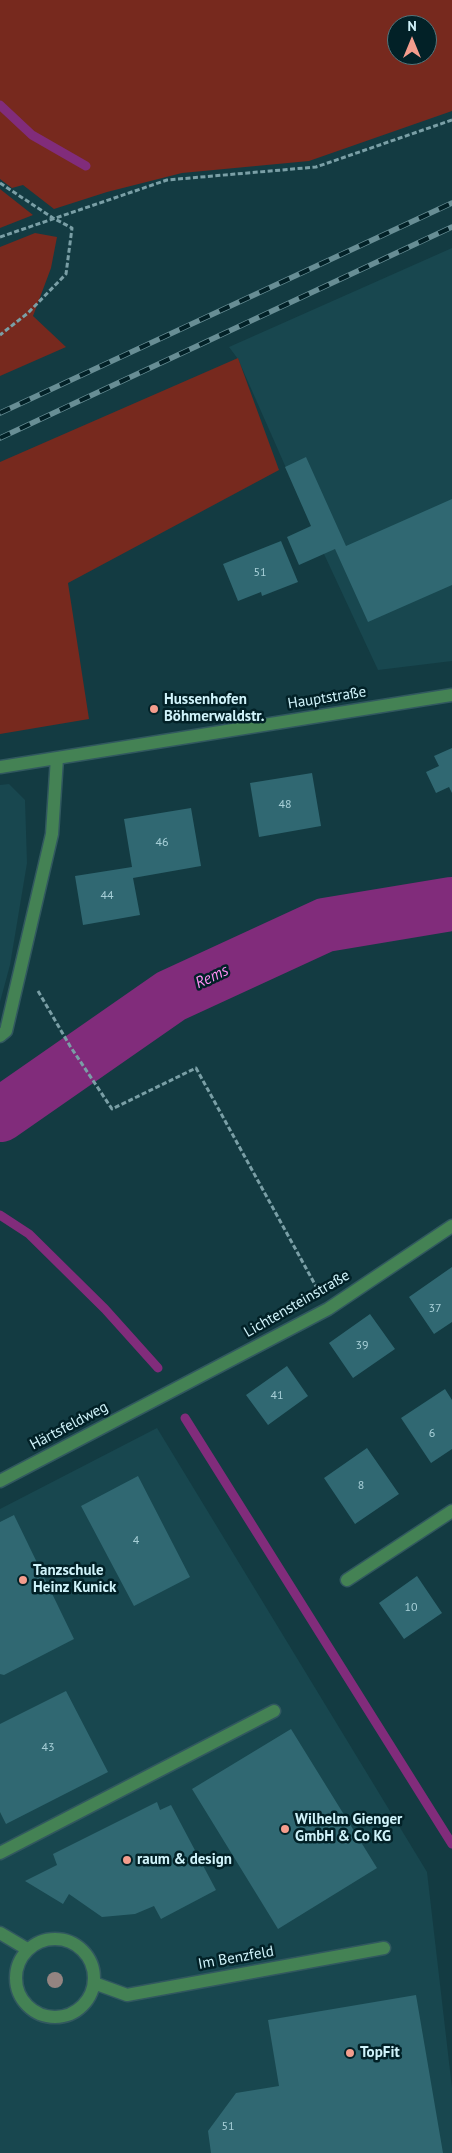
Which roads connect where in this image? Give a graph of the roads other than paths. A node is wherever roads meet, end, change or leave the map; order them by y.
1 (452, 695) edge
2 (56, 758) junction
3 (0, 767) edge
4 (0, 1036) edge
5 (452, 1226) edge
6 (153, 1401) joint
7 (0, 1480) edge
8 (452, 1511) edge
9 (347, 1580) dead end
10 (274, 1710) dead end
11 (0, 1853) edge
12 (0, 1932) edge
13 (384, 1948) dead end
14 (27, 1949) junction
15 (94, 1983) junction

1 - 2 street, Hauptstraße
2 - 3 street, Hauptstraße
2 - 4 street
5 - 6 street, Lichtensteinstraße
6 - 7 street, Härtsfeldweg
8 - 9 street
10 - 11 street
12 - 14 street
13 - 15 street, Im Benzfeld
14 - 15 street
14 - 15 street

